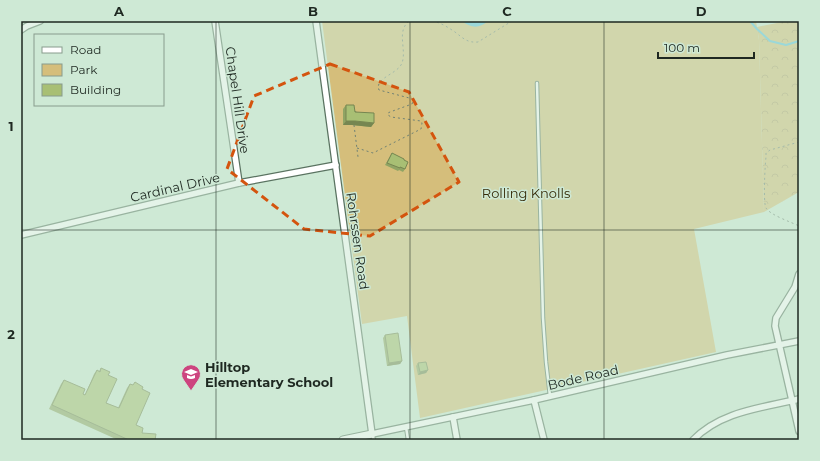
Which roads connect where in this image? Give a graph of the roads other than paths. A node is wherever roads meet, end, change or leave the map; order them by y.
1 (40, 21) edge
2 (215, 21) edge
3 (316, 21) edge
4 (26, 24) edge
5 (21, 30) edge
6 (537, 84) dead end
7 (336, 165) junction
8 (239, 183) junction
9 (21, 235) edge
10 (799, 274) edge
11 (799, 341) edge
12 (780, 345) junction
13 (550, 396) junction
14 (534, 400) junction
15 (799, 400) edge
16 (792, 401) junction
17 (453, 417) junction
18 (406, 426) junction
19 (799, 431) edge
20 (373, 437) edge
21 (343, 440) edge
22 (408, 440) edge
23 (458, 440) edge
24 (544, 440) edge
25 (694, 440) edge

1 - 4 street
2 - 8 street, Chapel Hill Drive
3 - 7 street, Rohrssen Road
4 - 5 street
6 - 13 lane
7 - 8 street, Cardinal Drive
7 - 20 street, Rohrssen Road
8 - 9 street, Cardinal Drive
10 - 12 street
11 - 12 street, Bode Road
12 - 13 street, Bode Road
12 - 16 street
13 - 14 street, Bode Road
14 - 17 street, Bode Road
14 - 24 street
15 - 16 street
16 - 19 street
16 - 25 street
17 - 18 street, Bode Road
17 - 23 street
18 - 20 street, Bode Road
18 - 22 lane
20 - 21 street

